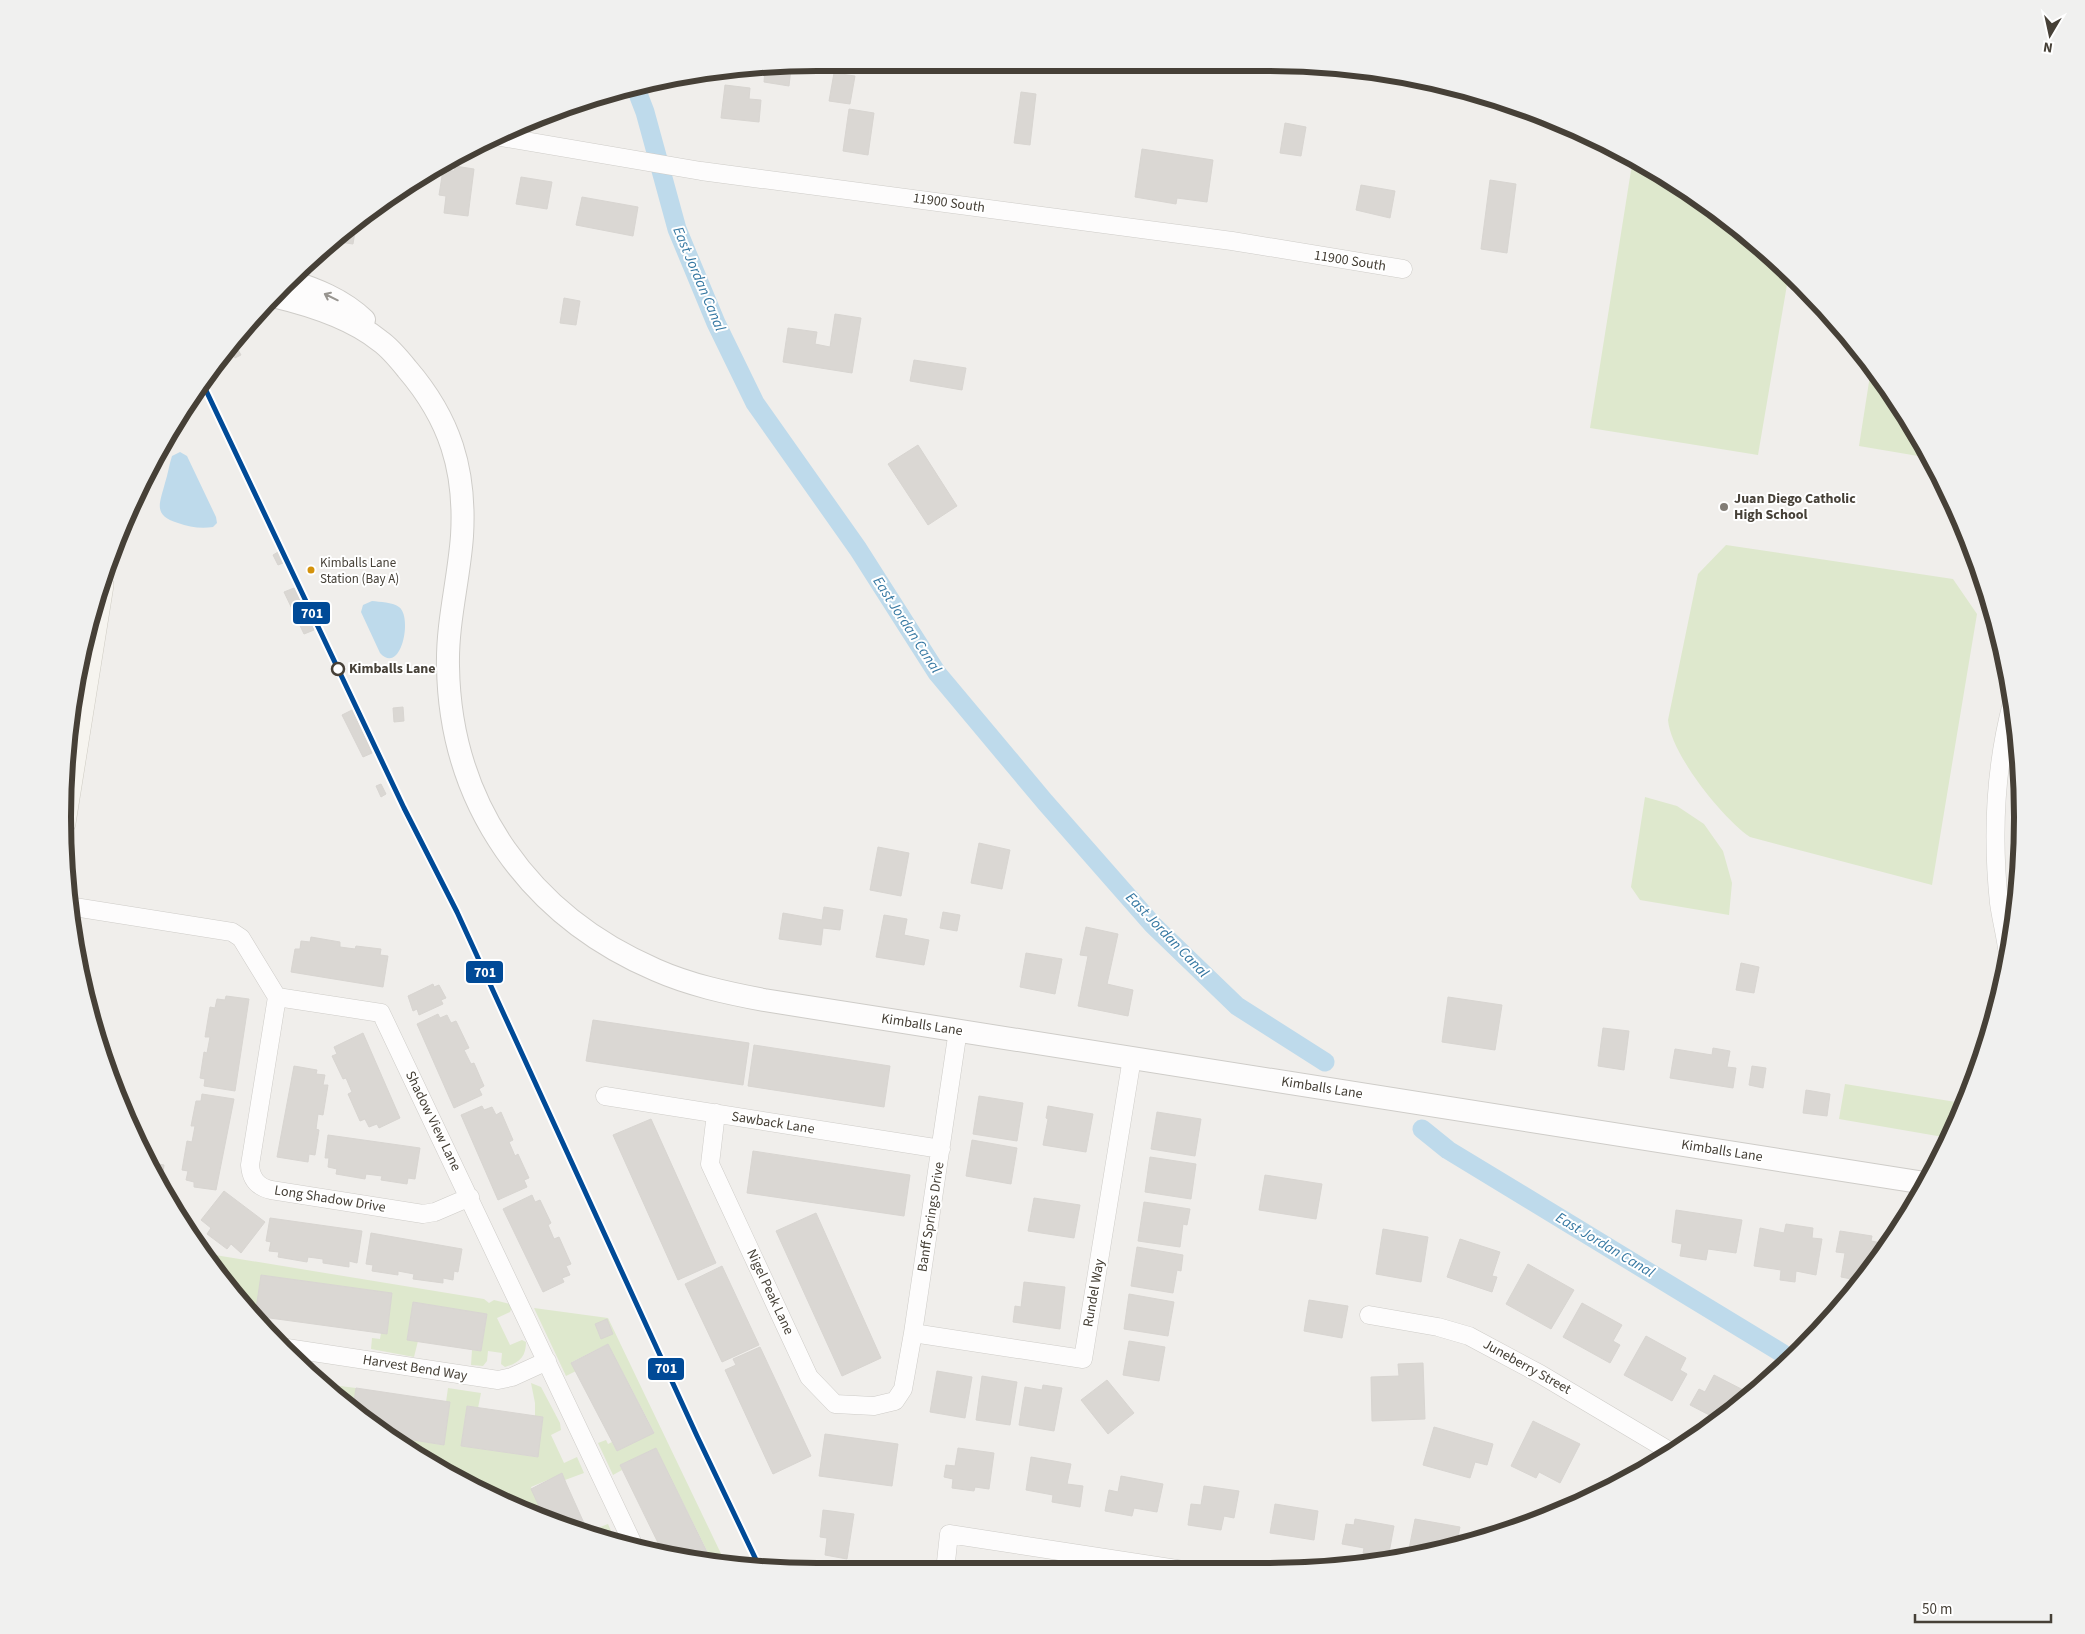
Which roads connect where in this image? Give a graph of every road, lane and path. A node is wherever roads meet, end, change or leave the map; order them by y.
1 (509, 138) edge
2 (1403, 270) dead end
3 (297, 283) edge
4 (282, 298) edge
5 (273, 308) edge
6 (380, 340) junction
7 (90, 656) edge
8 (2007, 723) edge
9 (75, 746) edge
10 (77, 907) edge
11 (2004, 931) edge
12 (277, 997) junction
13 (958, 1030) junction
14 (1132, 1058) junction
15 (605, 1096) dead end
16 (716, 1114) junction
17 (941, 1150) junction
18 (1918, 1182) edge
19 (470, 1197) junction
20 (1369, 1315) dead end
21 (913, 1333) junction
22 (296, 1349) edge
23 (547, 1360) junction
24 (895, 1401) joint
25 (1665, 1448) edge
26 (630, 1538) edge
27 (946, 1563) edge
28 (1138, 1563) edge

1 - 2 street, 11900 South
6 -> 3 street
4 - 6 street, Kimballs Lane
5 - 6 street, Kimballs Lane
6 - 13 street, Kimballs Lane
7 - 9 main road
8 - 11 street
10 - 12 street
12 - 19 street, Shadow View Lane
12 - 19 street, Long Shadow Drive
13 - 14 street, Kimballs Lane
13 - 17 street, Banff Springs Drive
14 - 18 street, Kimballs Lane
14 - 21 street, Rundel Way
15 - 16 street, Sawback Lane
16 - 17 street, Sawback Lane
16 - 24 street, Nigel Peak Lane
17 - 21 street, Banff Springs Drive
19 - 23 street, Shadow View Lane
20 - 25 street, Juneberry Street
21 - 24 street, Banff Springs Drive
22 - 23 street, Harvest Bend Way
23 - 26 street, Shadow View Lane
27 - 28 street

